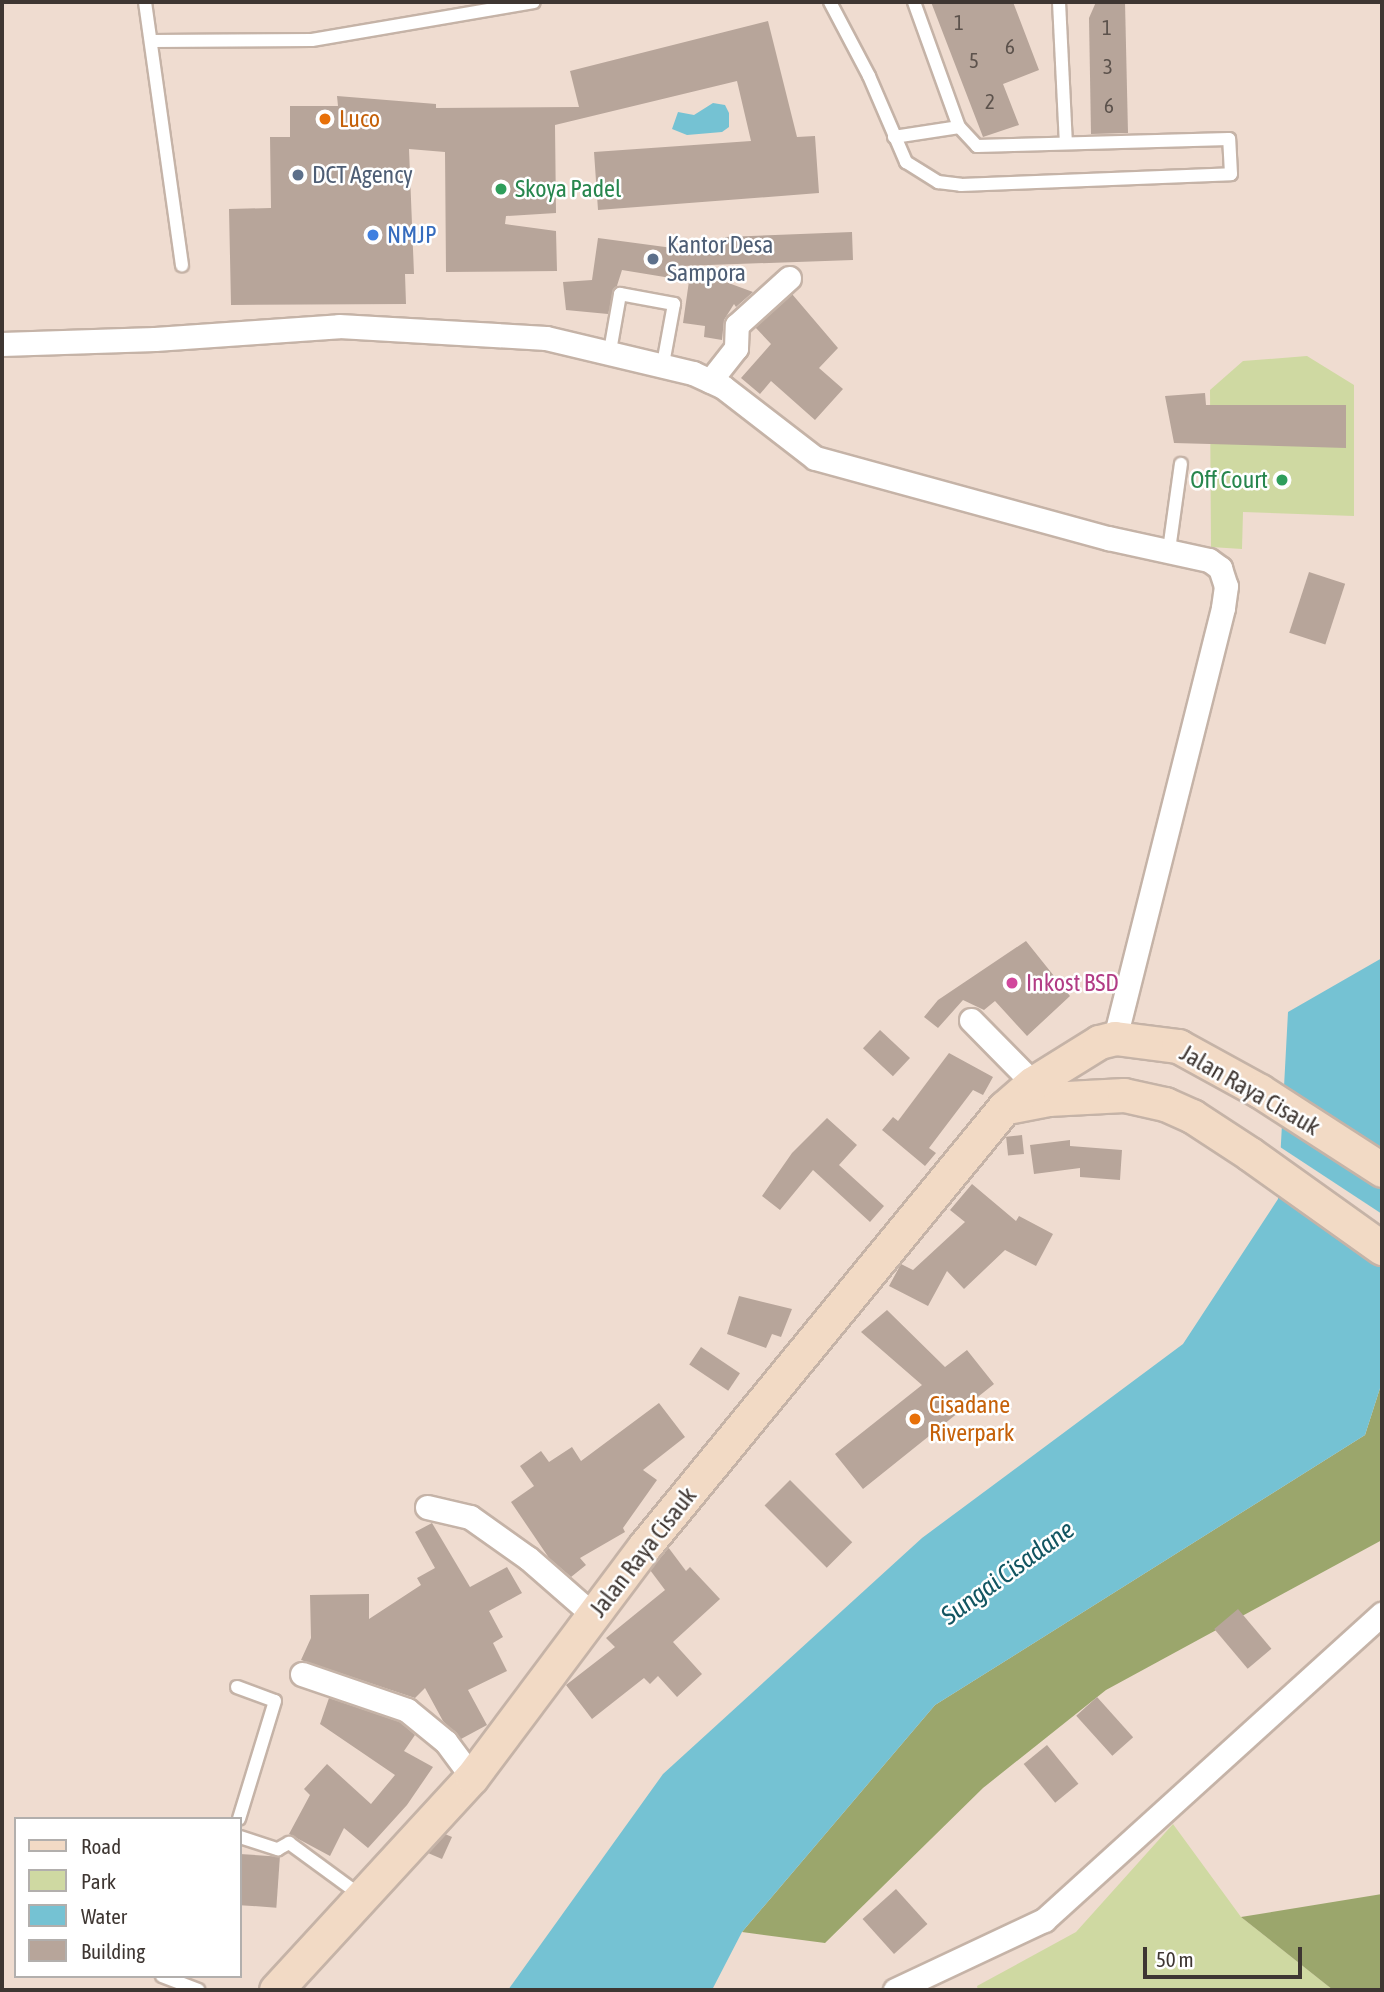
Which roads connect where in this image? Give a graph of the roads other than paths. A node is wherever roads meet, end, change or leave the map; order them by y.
1 (145, 2) edge
2 (534, 2) edge
3 (830, 2) edge
4 (914, 2) edge
5 (1059, 2) edge
6 (152, 41) junction
7 (960, 127) junction
8 (894, 137) junction
9 (1066, 143) junction
10 (182, 265) dead end
11 (789, 278) dead end
12 (2, 344) edge
13 (610, 351) junction
14 (663, 364) junction
15 (710, 381) junction
16 (1181, 464) dead end
17 (1169, 550) junction
18 (971, 1020) dead end
19 (1115, 1038) junction
20 (1041, 1091) junction
21 (1382, 1170) edge
22 (1382, 1248) edge
23 (426, 1507) dead end
24 (1382, 1614) edge
25 (593, 1615) junction
26 (302, 1674) dead end
27 (237, 1687) dead end
28 (472, 1777) junction
29 (240, 1817) edge
30 (242, 1838) edge
31 (360, 1895) junction
32 (167, 1978) edge
33 (198, 1990) edge
34 (276, 1990) edge
35 (895, 1990) edge

1 - 6 lane
2 - 6 lane
3 - 8 lane
4 - 7 lane
5 - 9 lane
6 - 10 lane
7 - 8 lane
7 - 9 lane
8 - 9 lane
11 - 15 street
12 - 13 street
13 - 14 street
13 - 14 lane
14 - 15 street
15 - 17 street
16 - 17 lane
17 - 19 street
18 - 20 street
19 - 20 main road, Jalan Raya Cisauk
19 - 21 main road, Jalan Raya Cisauk
20 - 22 main road, Jalan Raya Cisauk
20 - 25 main road, Jalan Raya Cisauk
23 - 25 street
24 - 35 street
25 - 28 main road, Jalan Raya Cisauk
26 - 28 street
27 - 29 lane
28 - 31 main road, Jalan Raya Cisauk
30 - 31 lane
31 - 34 main road, Jalan Raya Cisauk
32 - 33 lane

